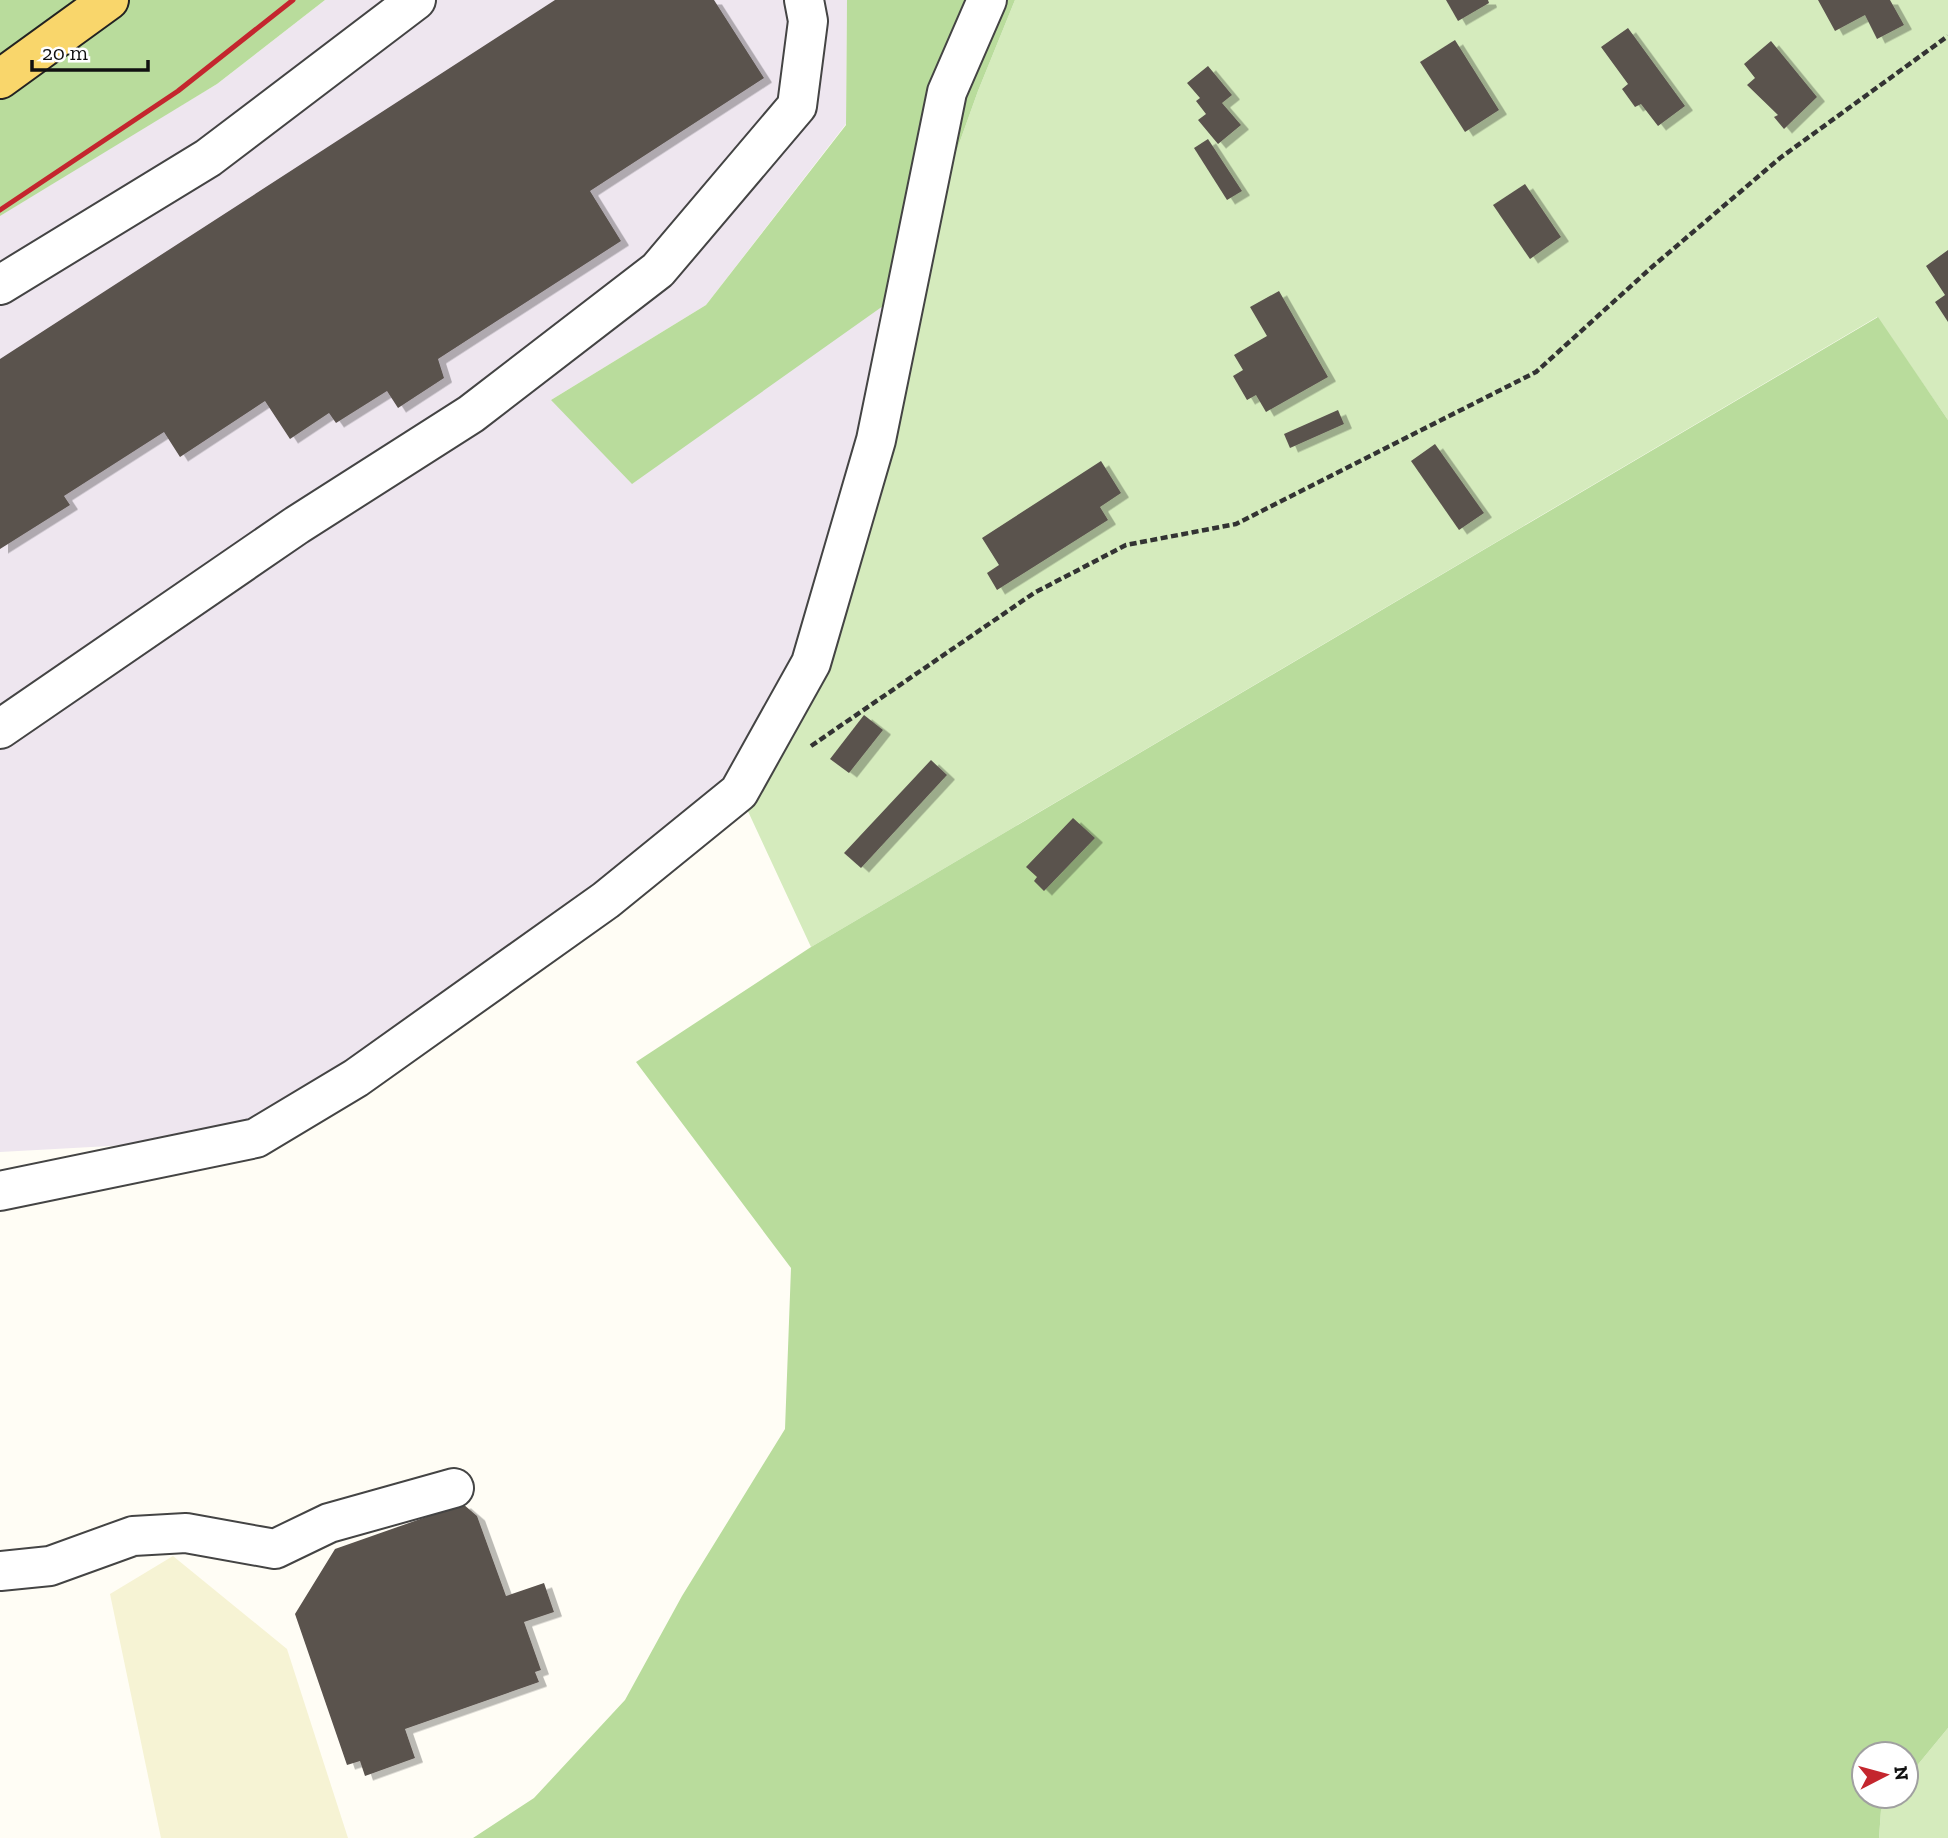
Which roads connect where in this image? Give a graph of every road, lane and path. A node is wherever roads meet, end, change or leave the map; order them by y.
1 (109, 0) edge
2 (416, 0) edge
3 (804, 0) edge
4 (987, 0) edge
5 (1948, 36) edge
6 (0, 79) edge
7 (0, 285) edge
8 (0, 729) edge
9 (808, 747) dead end
10 (0, 1191) edge
11 (454, 1488) dead end
12 (0, 1571) edge

1 - 6 main road
2 - 7 street
3 - 8 street
4 - 10 street
5 - 9 path
11 - 12 street

